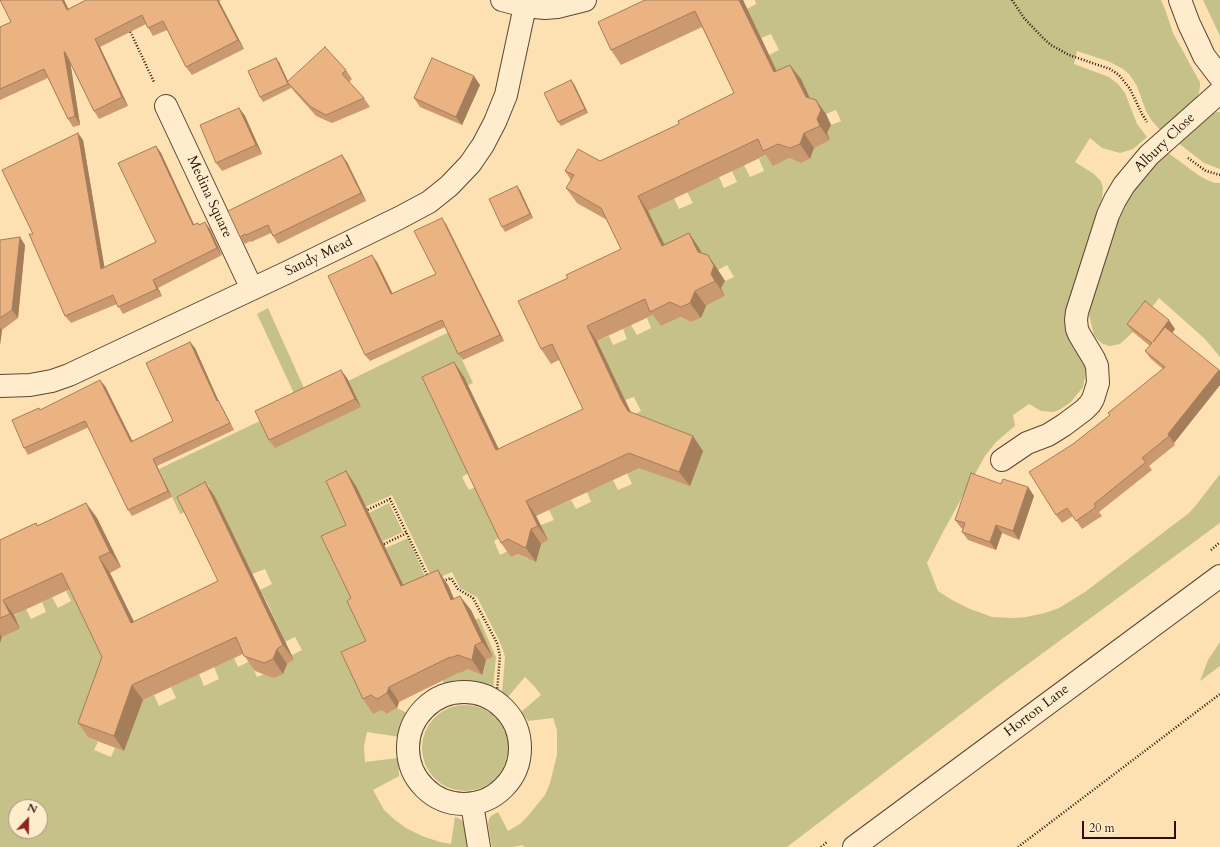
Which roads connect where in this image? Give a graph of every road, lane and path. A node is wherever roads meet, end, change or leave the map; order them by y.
1 (502, 0) edge
2 (584, 0) edge
3 (1012, 0) edge
4 (1180, 0) edge
5 (525, 6) junction
6 (128, 28) edge
7 (1220, 77) edge
8 (1220, 92) edge
9 (166, 106) joint
10 (1165, 140) junction
11 (1220, 175) edge
12 (252, 289) junction
13 (0, 386) edge
14 (1002, 460) dead end
15 (363, 512) edge
16 (407, 533) junction
17 (384, 544) dead end
18 (1220, 576) edge
19 (429, 579) edge
20 (438, 583) edge
21 (1220, 694) edge
22 (496, 703) junction
23 (472, 804) junction
24 (479, 847) edge
25 (854, 847) edge
26 (1018, 847) edge

1 - 5 street
2 - 5 street
3 - 10 path
4 - 7 street
5 - 12 street, Sandy Mead
6 - 9 path
8 - 10 street, Albury Close
9 - 12 street, Medina Square
10 - 11 path
10 - 14 street, Albury Close
12 - 13 street, Sandy Mead
15 - 16 path
16 - 17 path
16 - 19 path
18 - 25 street, Horton Lane
20 - 22 path
21 - 26 path
22 - 23 street
22 - 23 street
23 - 24 street

